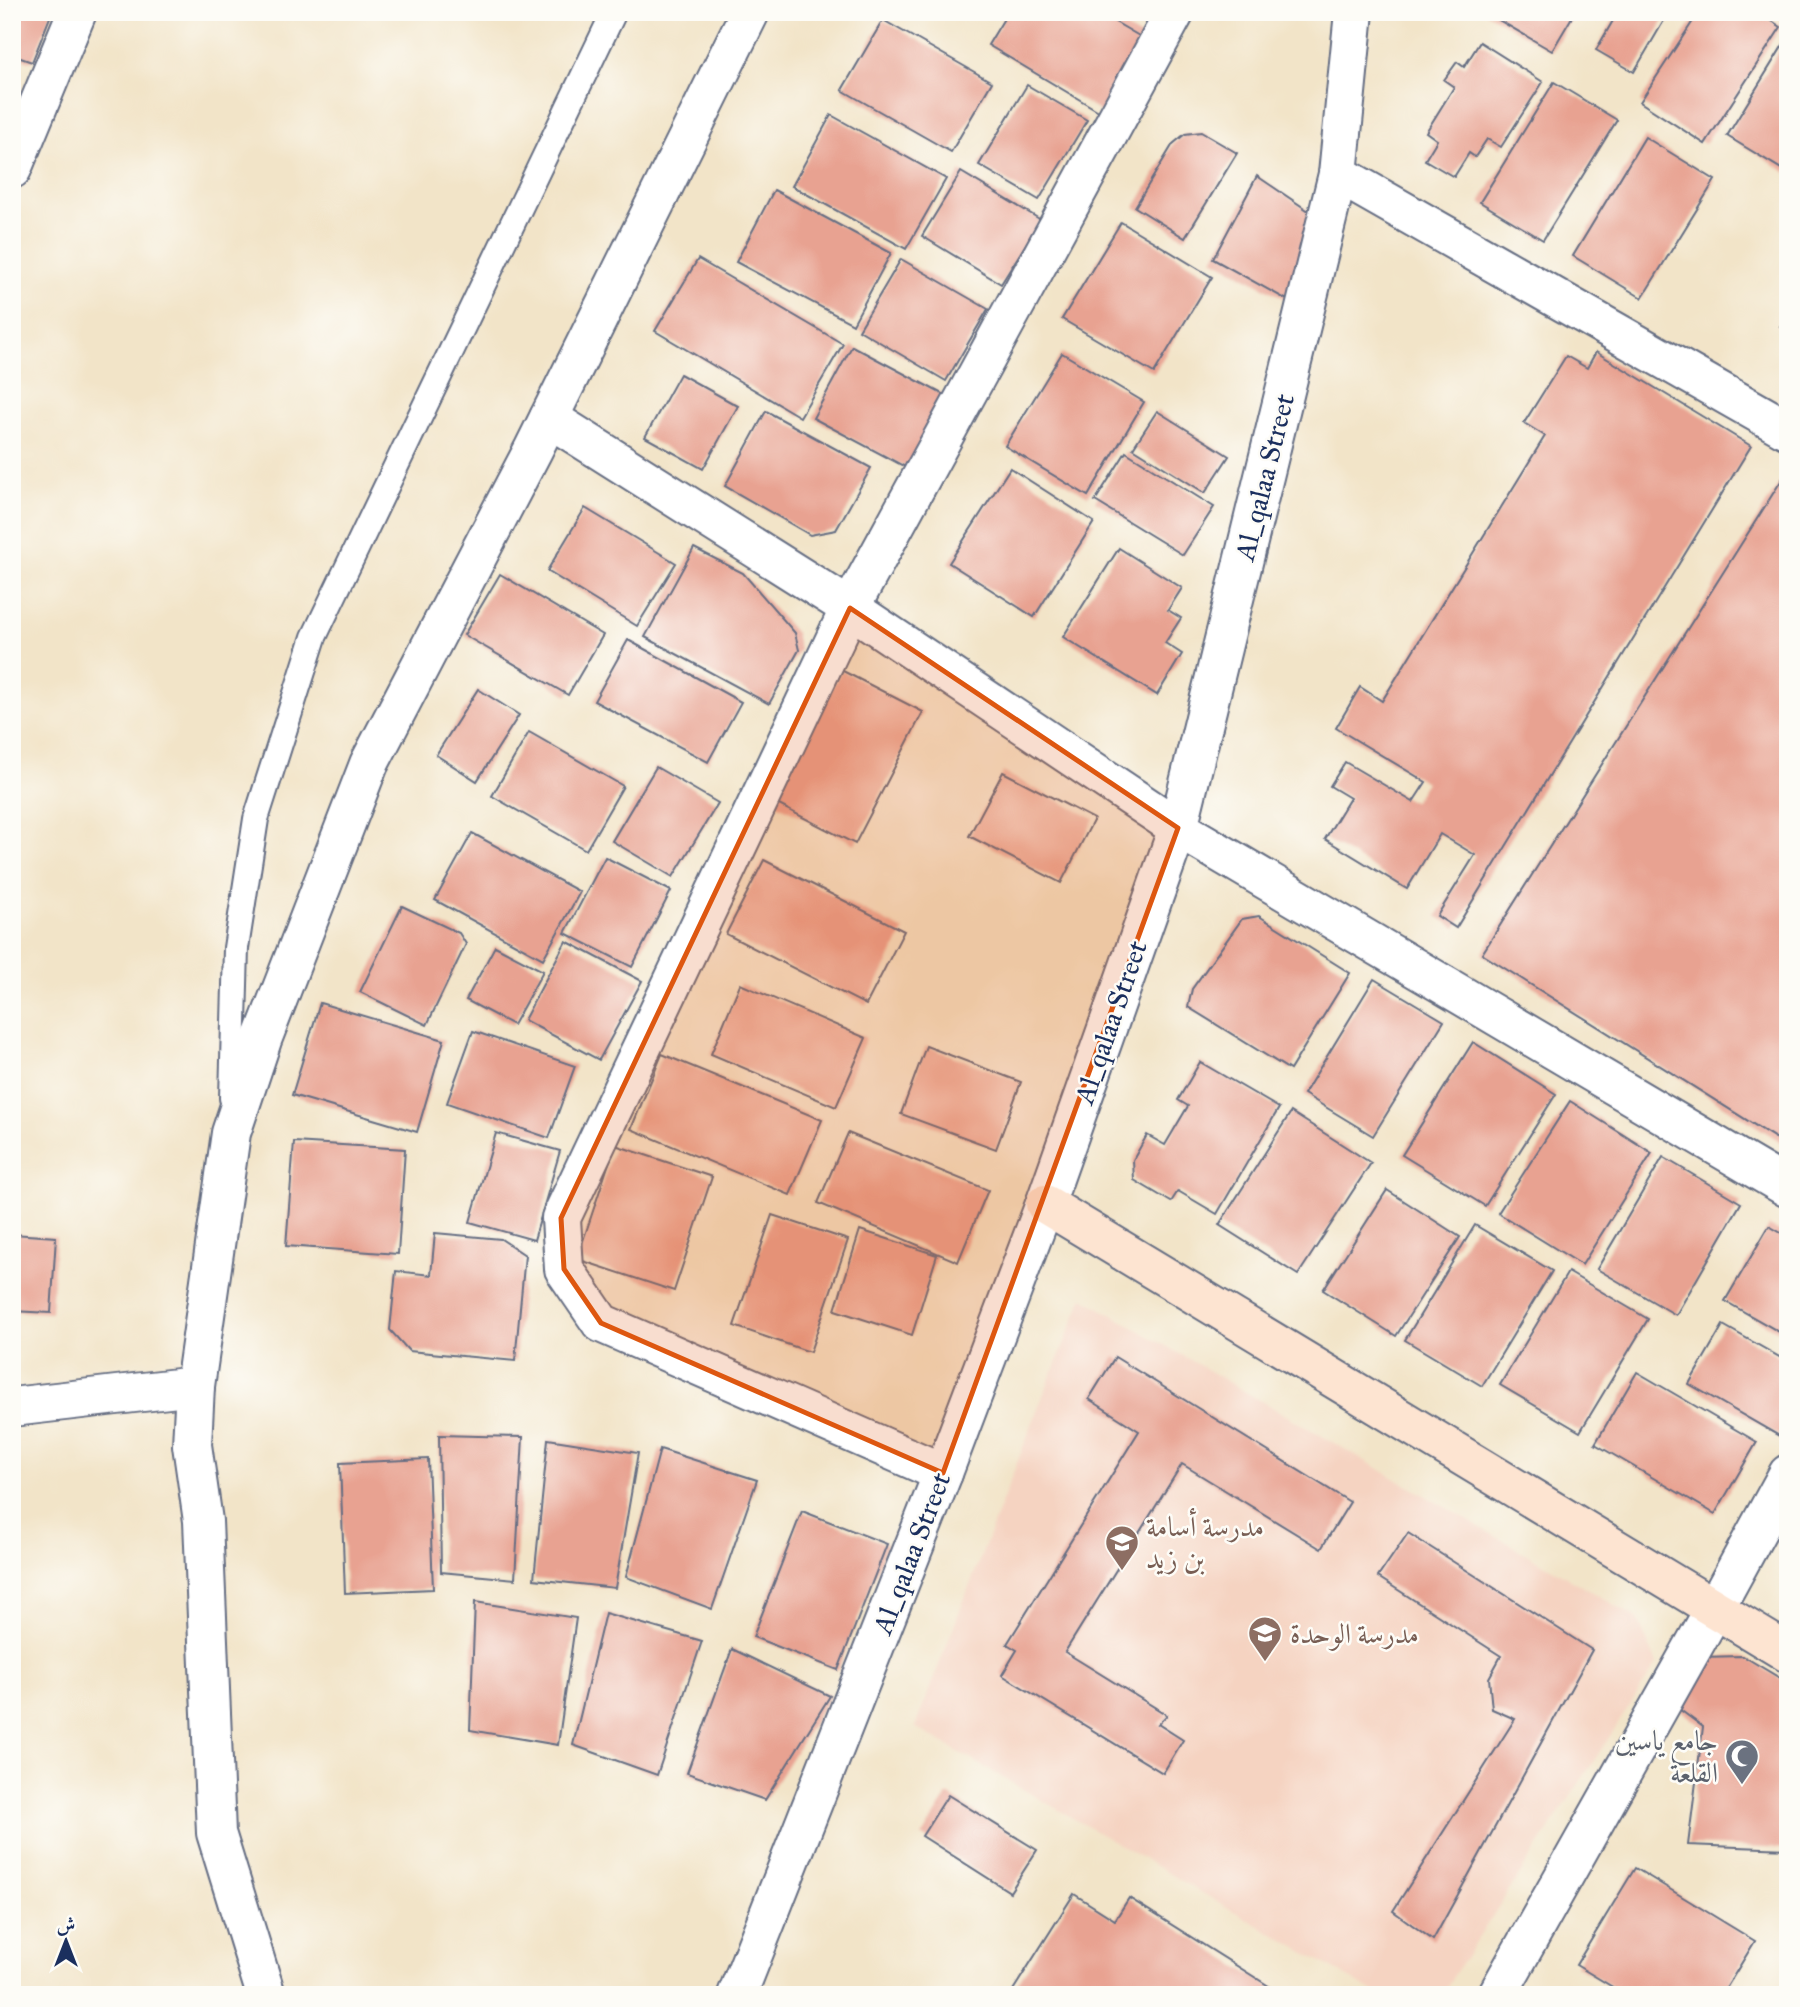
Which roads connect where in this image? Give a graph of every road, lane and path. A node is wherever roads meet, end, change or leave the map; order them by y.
1 (77, 12) edge
2 (614, 12) edge
3 (750, 12) edge
4 (1175, 12) edge
5 (1354, 12) edge
6 (12, 169) edge
7 (1338, 174) junction
8 (549, 418) junction
9 (1788, 430) edge
10 (850, 608) junction
11 (1178, 828) junction
12 (231, 1133) junction
13 (1788, 1188) edge
14 (1045, 1204) junction
15 (195, 1386) junction
16 (12, 1407) edge
17 (943, 1473) junction
18 (1788, 1474) edge
19 (1715, 1608) junction
20 (1788, 1653) edge
21 (265, 1995) edge
22 (737, 1995) edge
23 (1497, 1995) edge

1 - 6 street
2 - 12 lane
3 - 8 street
4 - 10 street
5 - 7 street, Al_qalaa Street
7 - 9 street
7 - 11 street, Al_qalaa Street
8 - 10 street
8 - 12 street
10 - 11 street
10 - 17 street
11 - 13 street
11 - 14 street, Al_qalaa Street
12 - 15 street
14 - 17 street, Al_qalaa Street
14 - 19 street
15 - 16 street
15 - 21 street
17 - 22 street, Al_qalaa Street
18 - 19 street
19 - 20 street
19 - 23 street

